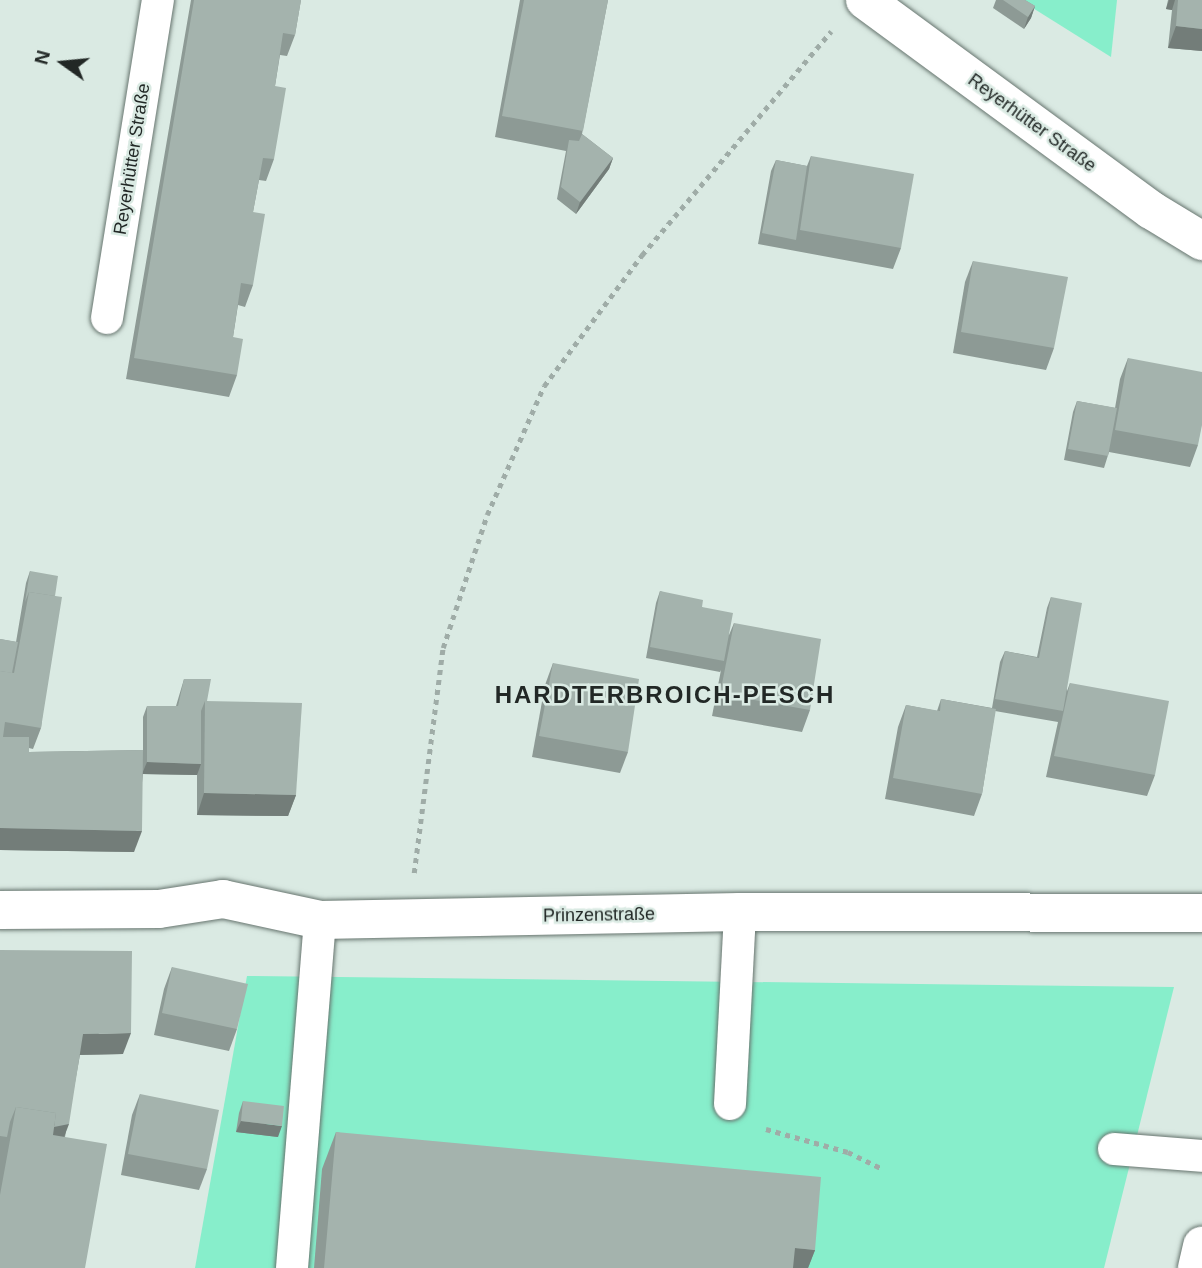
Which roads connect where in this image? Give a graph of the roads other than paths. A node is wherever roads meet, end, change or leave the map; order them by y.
1 (158, 0) edge
2 (852, 11) edge
3 (1202, 241) edge
4 (107, 318) dead end
5 (0, 910) edge
6 (740, 912) junction
7 (1202, 912) edge
8 (320, 920) junction
9 (730, 1104) dead end
10 (1114, 1149) dead end
11 (1202, 1156) edge
12 (1202, 1246) edge
13 (292, 1268) edge
14 (1197, 1268) edge

1 - 4 lane, Reyerhütter Straße
2 - 3 street, Reyerhütter Straße
5 - 8 street, Prinzenstraße
6 - 7 street, Prinzenstraße
6 - 8 street, Prinzenstraße
6 - 9 lane
8 - 13 lane
10 - 11 lane
12 - 14 street

